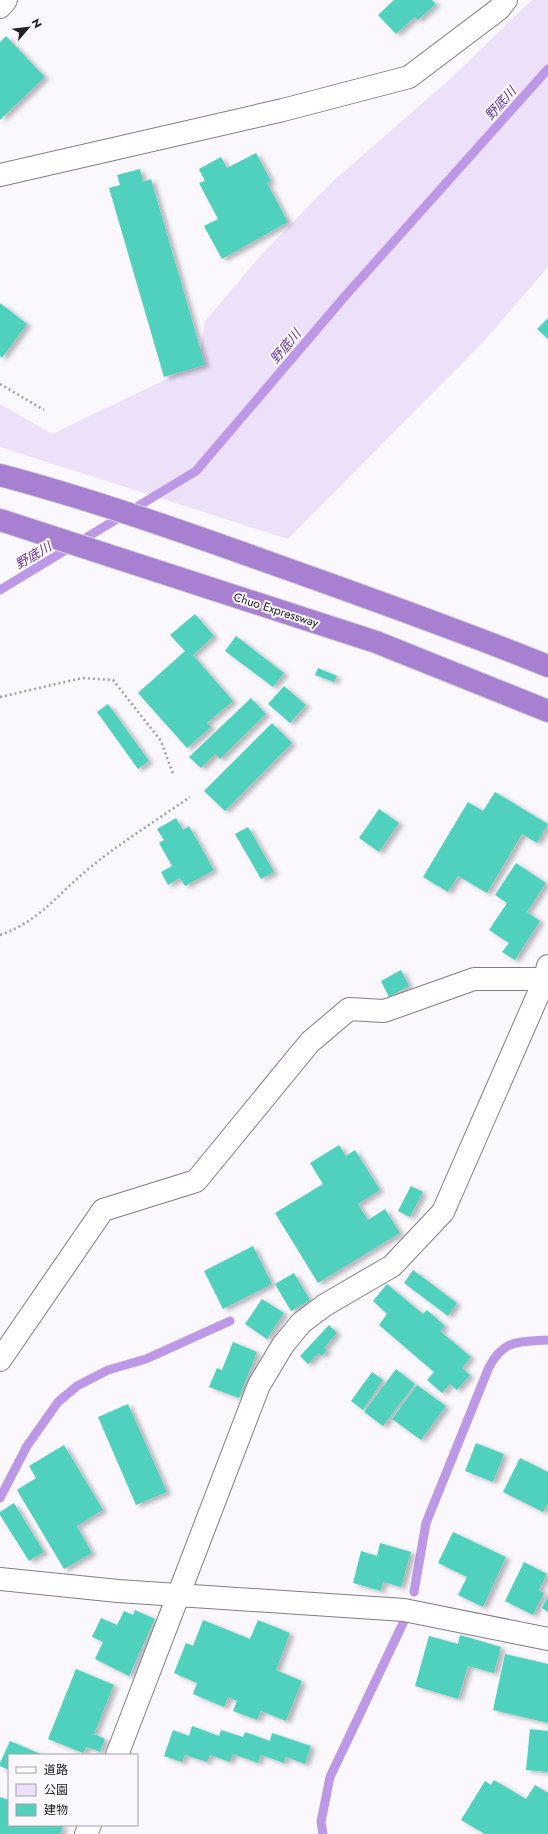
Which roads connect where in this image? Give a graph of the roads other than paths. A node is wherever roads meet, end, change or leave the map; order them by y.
1 (6, 0) edge
2 (506, 0) edge
3 (0, 7) edge
4 (0, 175) edge
5 (0, 475) edge
6 (5, 521) edge
7 (548, 666) edge
8 (548, 711) edge
9 (547, 975) edge
10 (0, 1360) edge
11 (0, 1578) edge
12 (178, 1595) junction
13 (548, 1639) edge
14 (117, 1754) edge

1 - 3 street
2 - 4 street
5 - 7 highway
6 - 8 highway, Chuo Expressway
9 - 10 street
9 - 12 street
11 - 12 street
12 - 13 street
12 - 14 street

